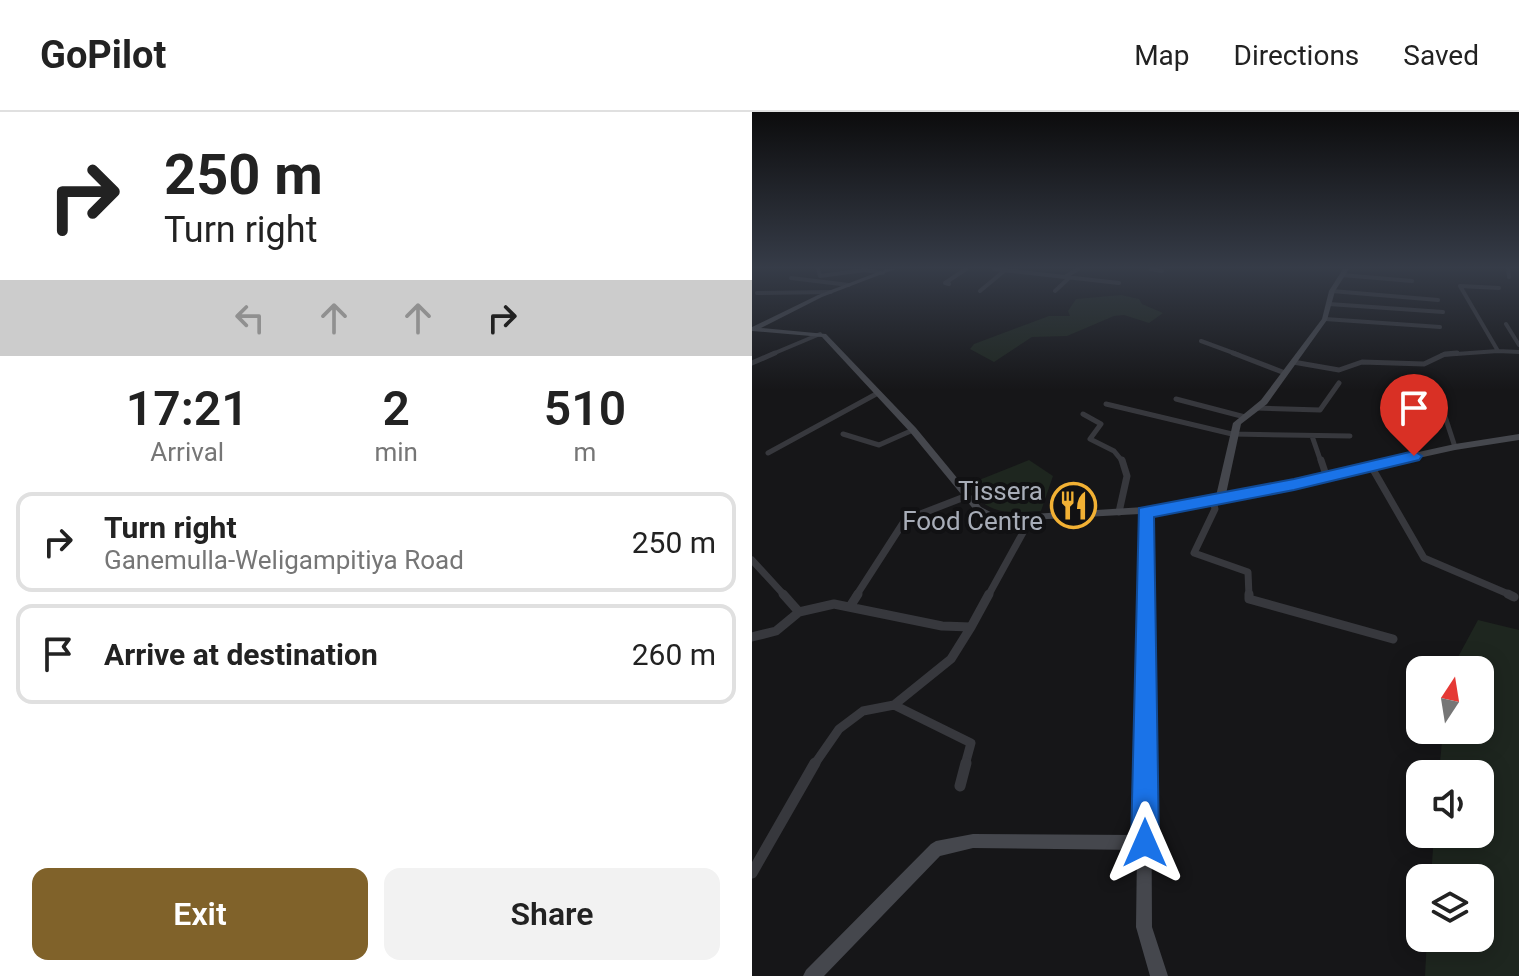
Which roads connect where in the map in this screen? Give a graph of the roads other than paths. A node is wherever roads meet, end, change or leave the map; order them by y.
1 (795, 309) edge
2 (1328, 309) edge
3 (1405, 309) edge
4 (1474, 309) edge
5 (1443, 312) dead end
6 (1325, 319) junction
7 (1440, 327) dead end
8 (753, 330) edge
9 (1519, 331) edge
10 (820, 334) junction
11 (1201, 341) dead end
12 (1519, 345) edge
13 (1498, 351) junction
14 (1519, 352) edge
15 (1293, 362) junction
16 (752, 363) edge
17 (1285, 373) junction
18 (1339, 383) dead end
19 (878, 393) junction
20 (1438, 395) dead end
21 (1176, 399) dead end
22 (1106, 404) dead end
23 (1256, 408) junction
24 (1083, 414) dead end
25 (1245, 417) junction
26 (913, 430) junction
27 (843, 434) dead end
28 (1232, 434) junction
29 (1312, 436) junction
30 (1350, 436) dead end
31 (1519, 437) edge
32 (1455, 447) junction
33 (768, 453) dead end
34 (1371, 466) junction
35 (1327, 478) junction
36 (967, 496) junction
37 (1216, 501) junction
38 (1119, 512) junction
39 (1145, 513) junction
40 (1031, 518) junction
41 (752, 560) edge
42 (1514, 597) dead end
43 (851, 605) junction
44 (799, 612) junction
45 (971, 627) junction
46 (752, 637) edge
47 (1393, 639) dead end
48 (894, 705) junction
49 (960, 786) dead end
50 (1145, 843) junction
51 (752, 873) edge
52 (812, 976) edge
53 (1159, 976) edge

1 - 8 street
2 - 6 street
3 - 5 street
4 - 13 street
6 - 7 street
6 - 15 street
8 - 10 street
9 - 12 street
10 - 16 street
10 - 19 street
11 - 17 street
13 - 14 street
13 - 15 street
15 - 17 street
17 - 23 street
18 - 23 street
19 - 26 street
19 - 33 street
20 - 32 street
21 - 25 street
22 - 28 street
23 - 25 street
24 - 38 street
25 - 28 street
26 - 27 street
26 - 36 street
28 - 29 street
28 - 37 street
29 - 30 street
29 - 35 street
31 - 32 street
32 - 34 street
34 - 35 street
34 - 42 street
35 - 37 street
36 - 40 street
36 - 43 street
37 - 39 street
37 - 47 street
38 - 39 street
38 - 40 street
39 - 50 street
40 - 45 street
41 - 44 street
43 - 44 street
43 - 45 street
44 - 46 street
45 - 48 street
48 - 49 street
48 - 51 street
50 - 52 street
50 - 53 street

